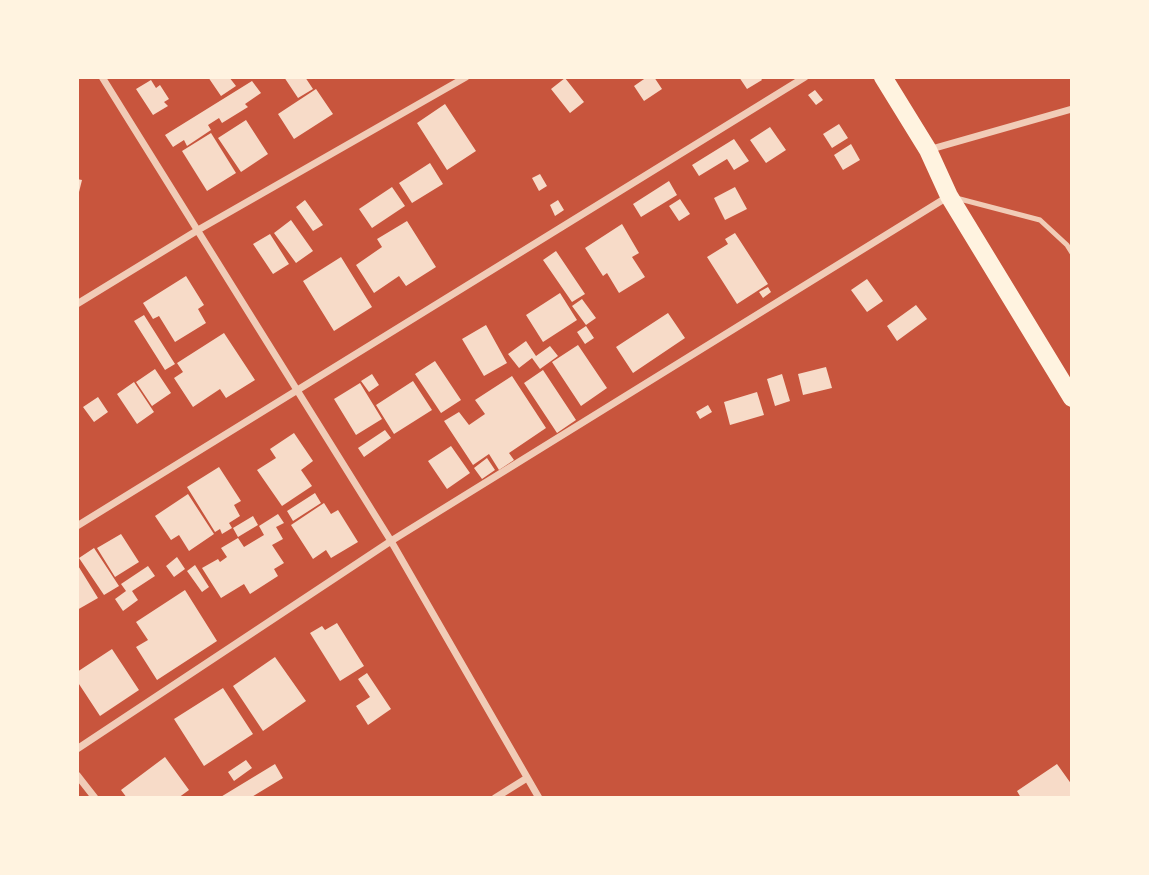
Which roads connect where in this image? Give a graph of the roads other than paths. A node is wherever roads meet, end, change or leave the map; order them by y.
1 (102, 77) edge
2 (466, 77) edge
3 (805, 77) edge
4 (883, 77) edge
5 (1072, 109) edge
6 (928, 150) junction
7 (949, 196) junction
8 (198, 230) junction
9 (1072, 253) edge
10 (77, 304) edge
11 (299, 390) junction
12 (1072, 398) edge
13 (77, 526) edge
14 (391, 541) junction
15 (77, 749) edge
16 (77, 775) edge
17 (527, 778) junction
18 (95, 798) edge
19 (495, 798) edge
20 (539, 798) edge

1 - 8 street
2 - 8 street
3 - 11 street
4 - 6 main road
5 - 6 street
6 - 7 main road
7 - 9 lane
7 - 12 main road
7 - 14 street
8 - 10 street
8 - 11 street
11 - 13 street
11 - 14 street
14 - 15 street
14 - 17 street
16 - 18 street
17 - 19 street
17 - 20 street

